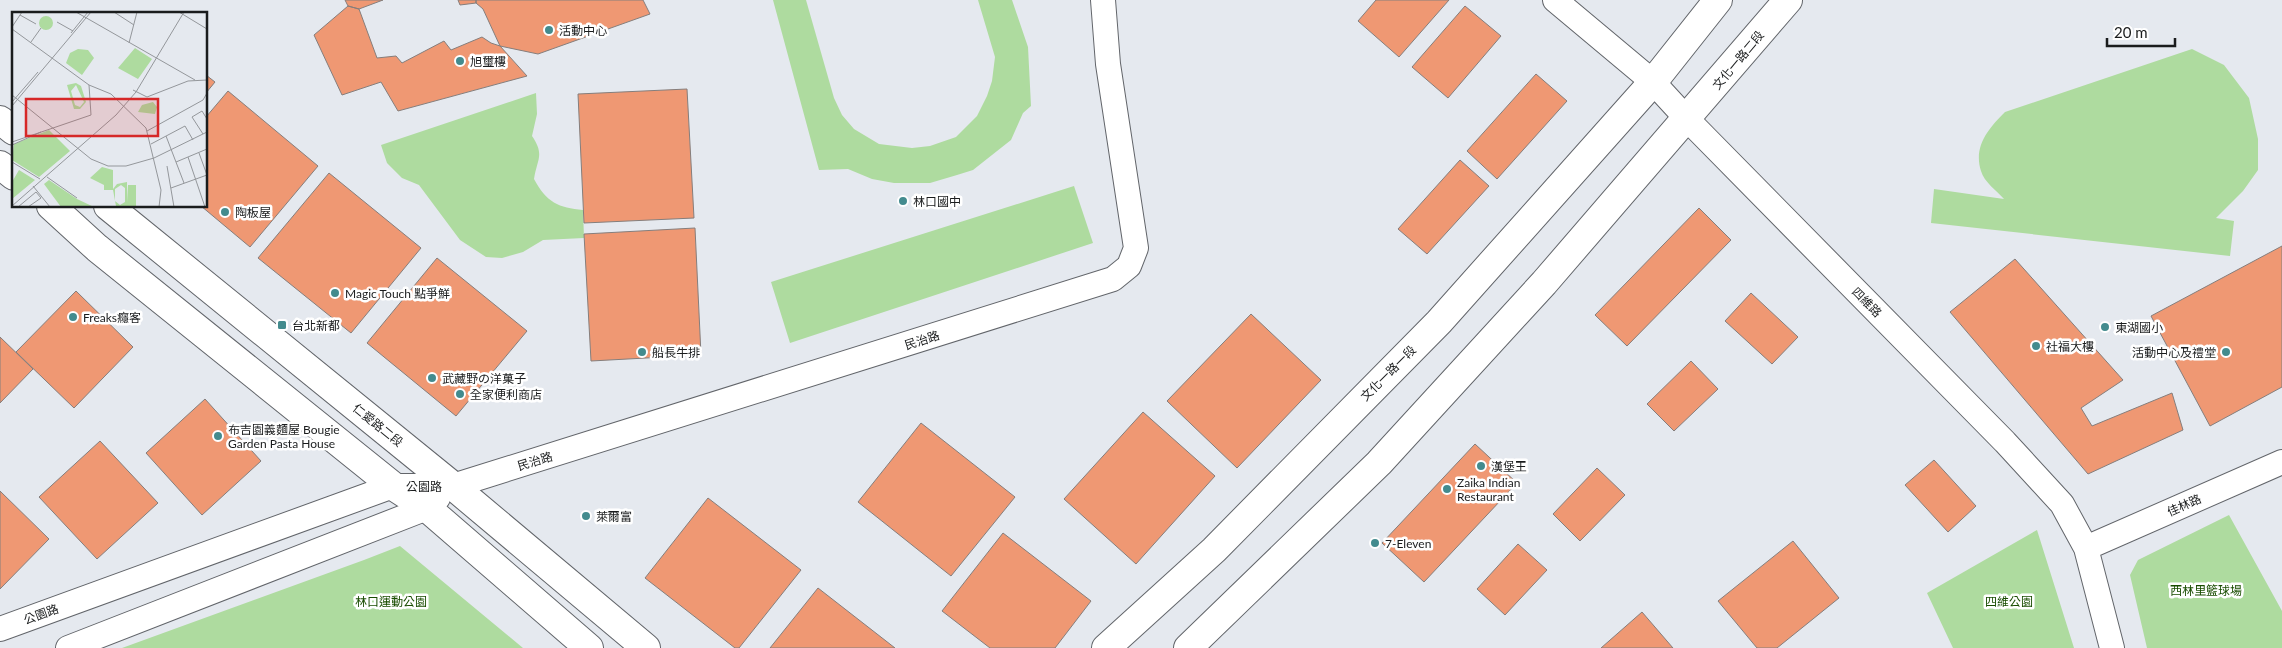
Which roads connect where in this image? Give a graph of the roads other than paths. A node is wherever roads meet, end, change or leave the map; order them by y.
1 (1103, 0) edge
2 (1555, 0) edge
3 (1718, 0) edge
4 (1788, 0) edge
5 (1652, 82) junction
6 (0, 120) edge
7 (1687, 120) junction
8 (12, 129) edge
9 (0, 165) edge
10 (12, 174) edge
11 (53, 208) edge
12 (110, 208) edge
13 (2282, 462) edge
14 (393, 486) junction
15 (453, 486) junction
16 (426, 508) junction
17 (290, 524) junction
18 (2086, 548) junction
19 (304, 555) junction
20 (0, 629) edge
21 (68, 648) edge
22 (589, 648) edge
23 (646, 648) edge
24 (1106, 648) edge
25 (1188, 648) edge
26 (2112, 648) edge

1 - 15 street, 民治路
2 - 5 street, 四維路
3 - 5 main road
4 - 7 main road, 文化一路二段
5 - 7 street, 四維路
5 - 24 main road, 文化一路一段
6 - 8 main road
7 - 18 street, 四維路
7 - 25 main road
9 - 10 main road
11 - 14 main road
12 - 15 main road, 仁愛路二段
13 - 18 street, 佳林路
14 - 15 street, 公園路
14 - 16 main road
14 - 17 street, 公園路
15 - 16 street, 公園路
15 - 23 main road, 仁愛路二段
16 - 19 street, 公園路
16 - 22 main road
17 - 19 street
17 - 20 street, 公園路
18 - 26 street, 四維路
19 - 21 street, 公園路

